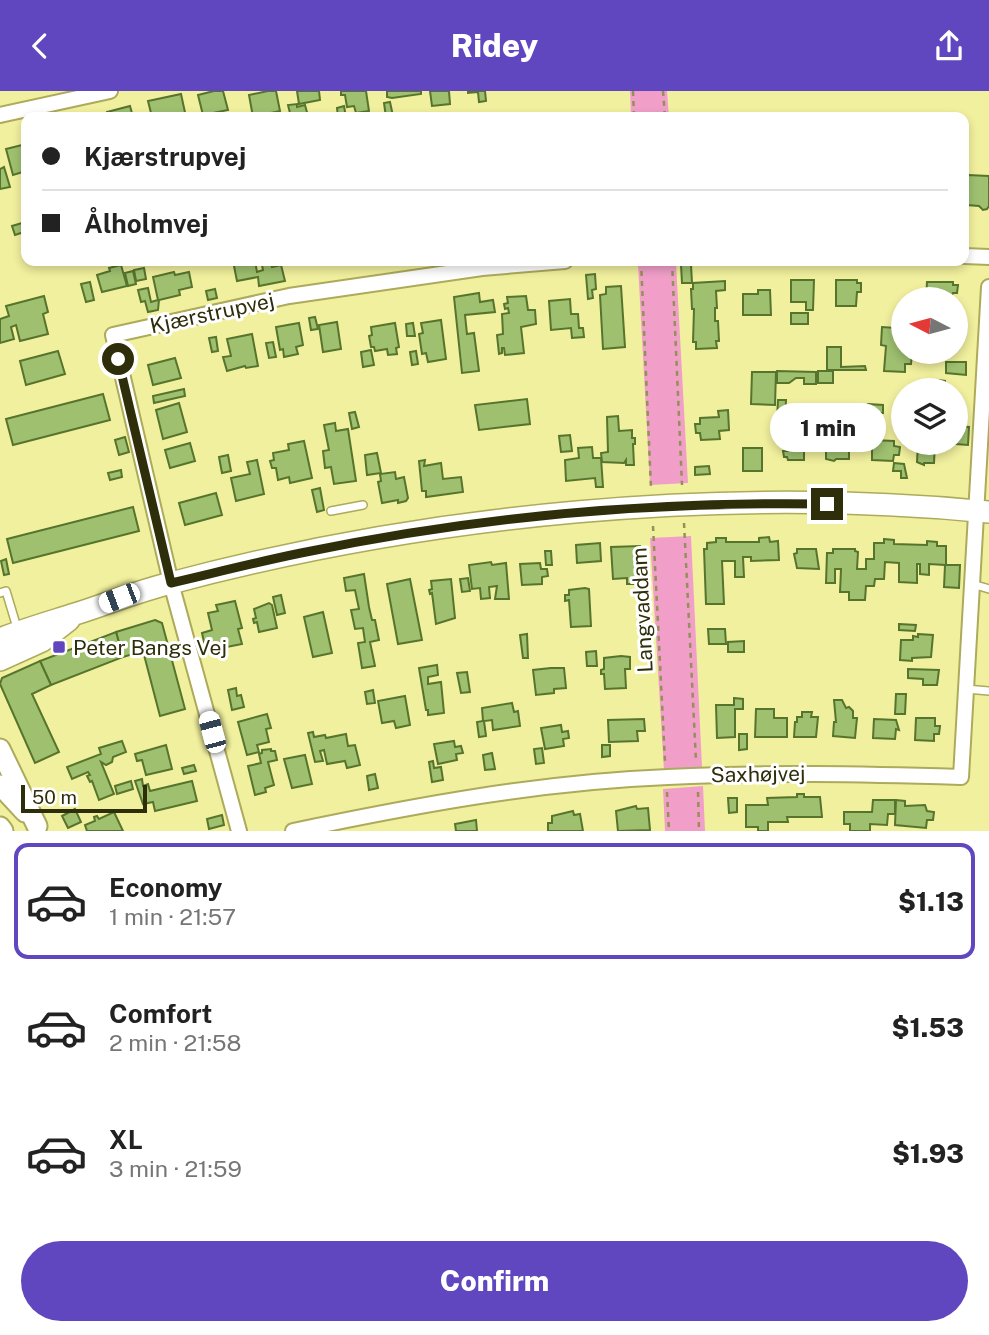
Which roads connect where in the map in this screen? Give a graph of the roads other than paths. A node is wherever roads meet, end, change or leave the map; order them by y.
1 (110, 91) edge
2 (0, 115) edge
3 (969, 256) edge
4 (989, 257) edge
5 (506, 266) edge
6 (989, 287) edge
7 (363, 505) dead end
8 (331, 511) dead end
9 (982, 512) edge
10 (171, 583) junction
11 (971, 583) junction
12 (989, 589) edge
13 (0, 593) edge
14 (76, 614) junction
15 (9, 635) edge
16 (0, 660) edge
17 (966, 689) junction
18 (989, 691) edge
19 (0, 749) edge
20 (0, 775) edge
21 (0, 786) edge
22 (39, 829) edge
23 (240, 831) edge
24 (293, 831) edge

1 - 2 street
3 - 4 street
5 - 10 street, Kjærstrupvej
6 - 9 street
7 - 8 lane
9 - 10 main road
9 - 11 street, Saxhøjvej
10 - 14 main road
10 - 23 street
11 - 12 lane
11 - 17 street, Saxhøjvej
13 - 15 lane
14 - 15 main road
14 - 16 main road
17 - 18 lane
17 - 24 street, Saxhøjvej
19 - 22 street
20 - 22 street
21 - 22 street

